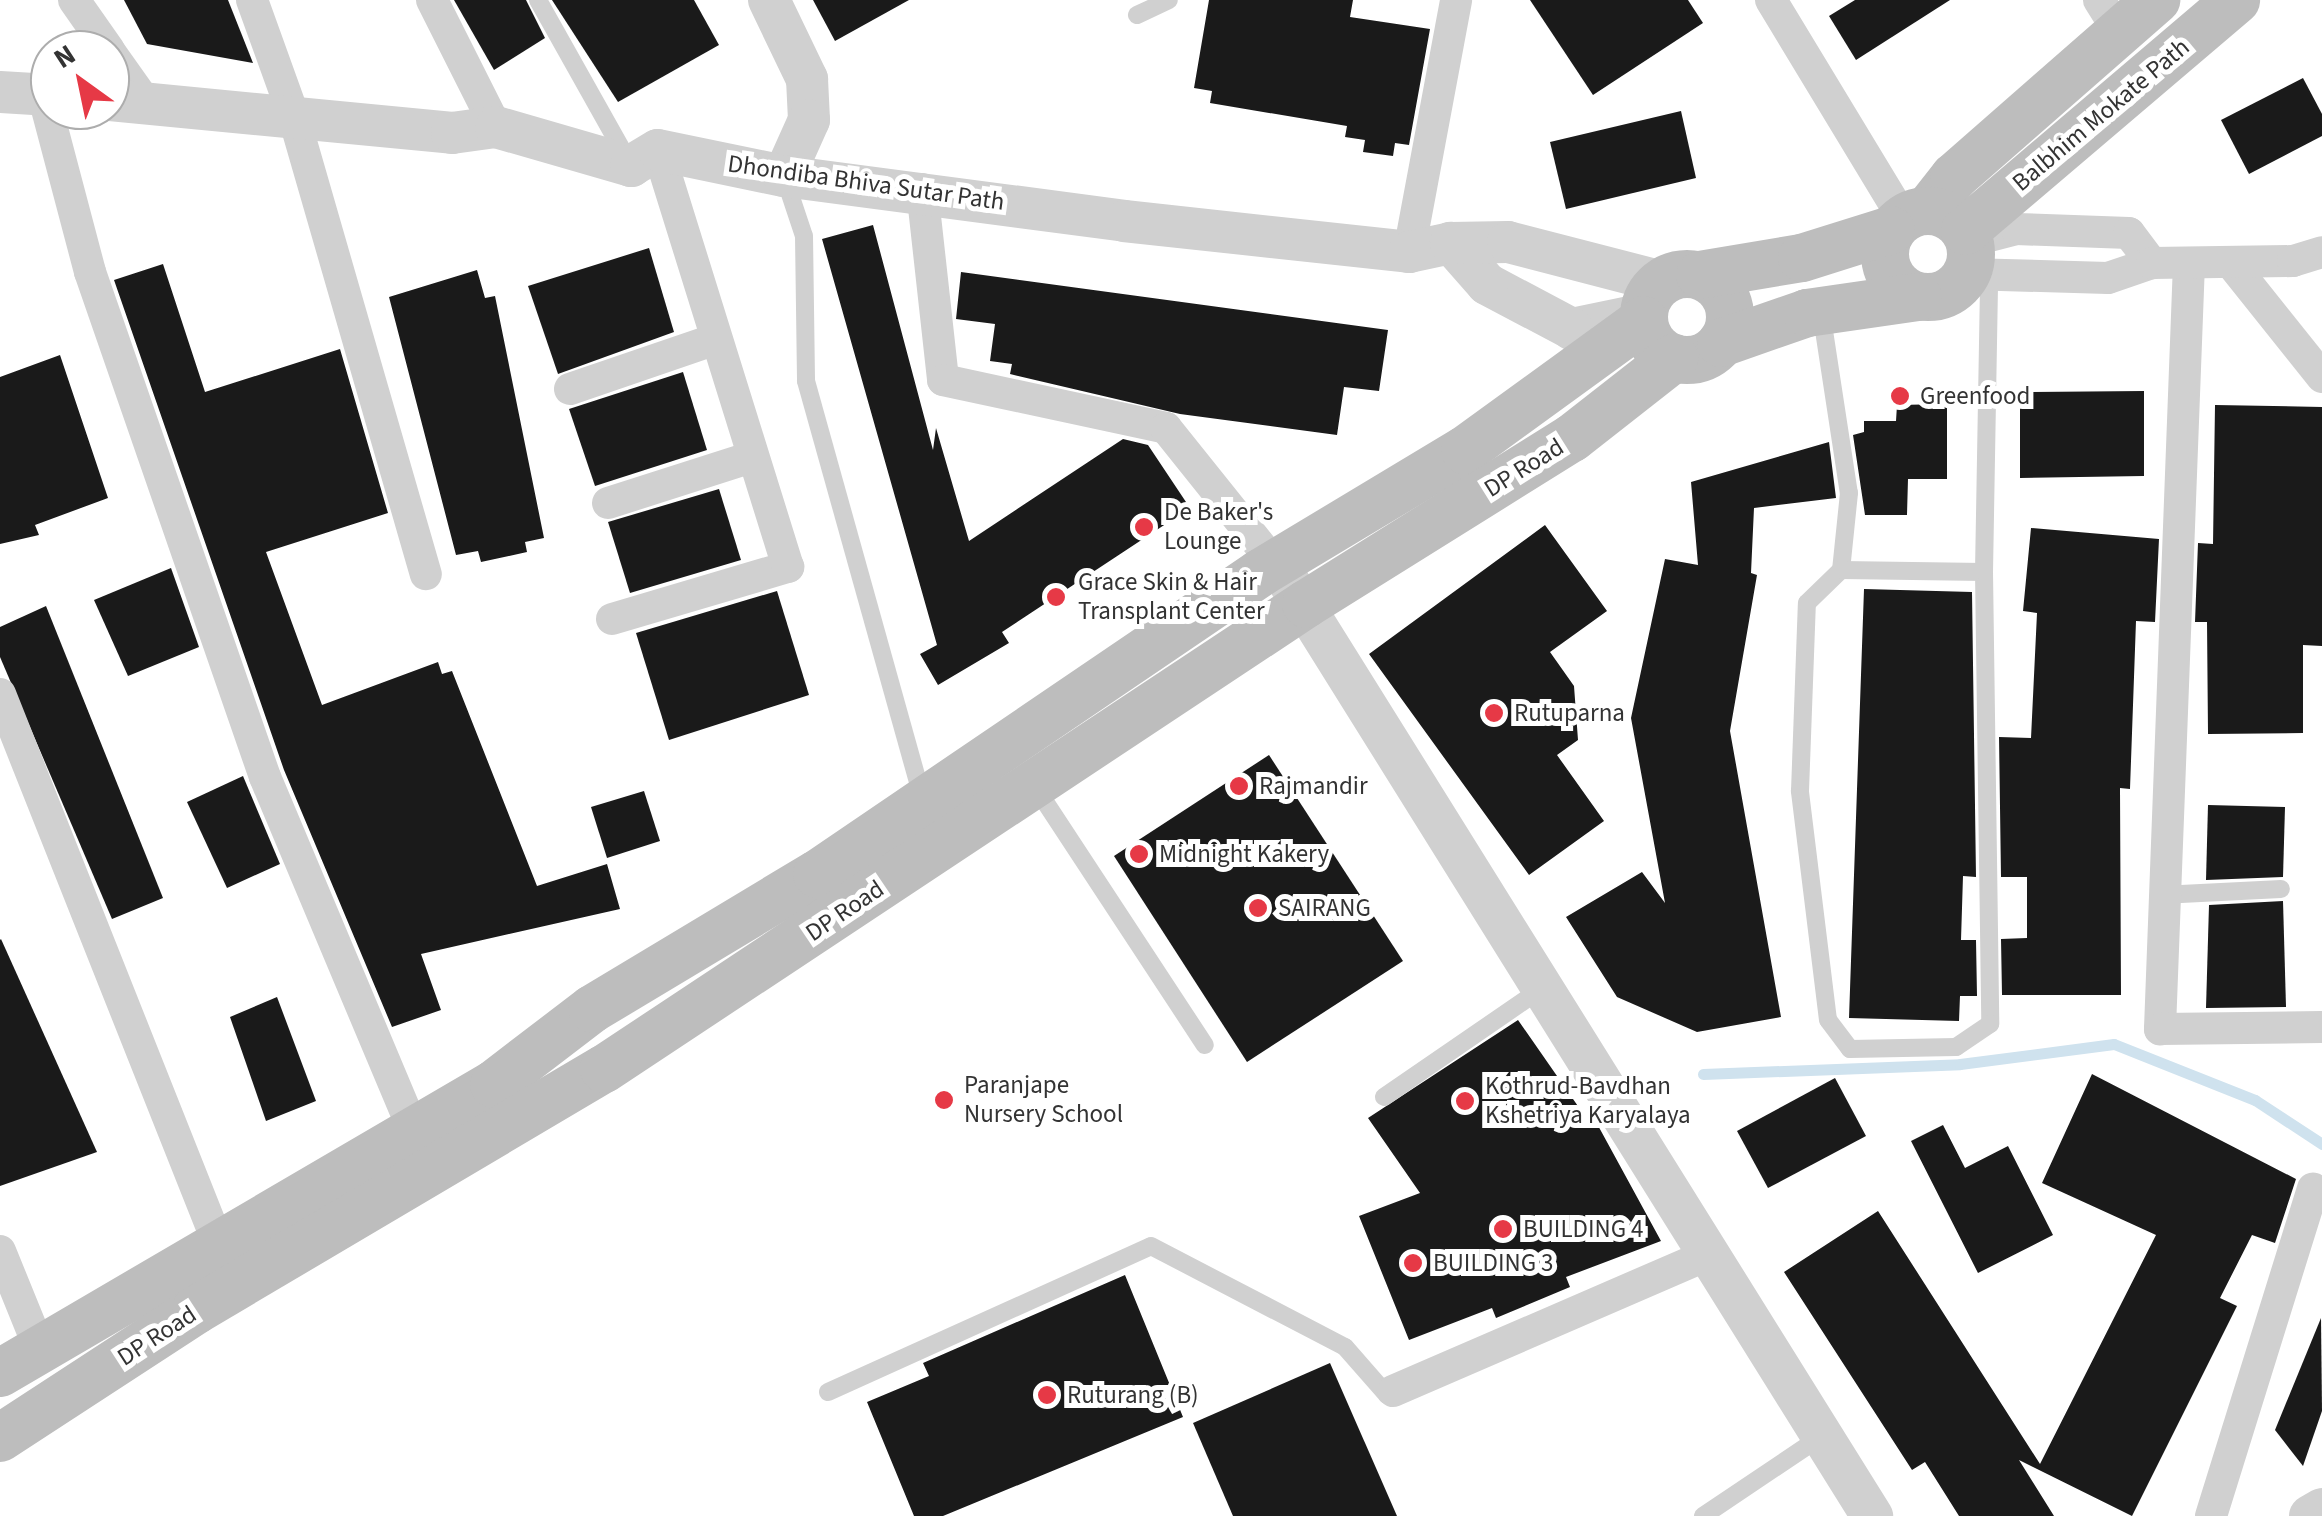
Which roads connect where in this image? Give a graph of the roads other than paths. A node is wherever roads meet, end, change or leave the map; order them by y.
1 (74, 0) edge
2 (252, 0) edge
3 (432, 0) edge
4 (538, 0) edge
5 (769, 0) edge
6 (1169, 0) edge
7 (1456, 0) edge
8 (1771, 0) edge
9 (2156, 0) edge
10 (2236, 0) edge
11 (1137, 14) dead end
12 (2109, 16) edge
13 (95, 30) edge
14 (0, 92) edge
15 (30, 94) edge
16 (130, 102) edge
17 (294, 114) junction
18 (496, 127) junction
19 (56, 130) edge
20 (645, 158) junction
21 (784, 176) junction
22 (922, 189) junction
23 (1945, 240) junction
24 (1450, 243) junction
25 (1410, 252) junction
26 (2322, 252) edge
27 (2152, 263) junction
28 (2189, 263) junction
29 (2231, 263) junction
30 (1918, 296) junction
31 (1663, 298) junction
32 (1821, 311) junction
33 (714, 340) junction
34 (1721, 343) junction
35 (1674, 358) junction
36 (2322, 377) edge
37 (570, 389) dead end
38 (752, 457) junction
39 (608, 503) dead end
40 (1275, 564) junction
41 (1840, 570) junction
42 (1984, 572) junction
43 (426, 574) dead end
44 (1306, 604) junction
45 (612, 619) dead end
46 (0, 694) edge
47 (1034, 785) junction
48 (923, 802) junction
49 (2281, 890) dead end
50 (2161, 896) junction
51 (1544, 987) junction
52 (2322, 1026) edge
53 (1205, 1045) dead end
54 (1384, 1097) dead end
55 (414, 1132) junction
56 (2313, 1189) dead end
57 (220, 1248) junction
58 (0, 1251) edge
59 (1709, 1254) junction
60 (39, 1347) junction
61 (0, 1372) edge
62 (1393, 1391) joint
63 (828, 1392) dead end
64 (1822, 1436) junction
65 (0, 1438) edge
66 (2322, 1510) edge
67 (1703, 1516) edge
68 (1872, 1516) edge
69 (2211, 1516) edge
70 (2310, 1516) edge

1 - 13 street
2 - 17 street
3 - 18 street
4 - 20 lane
5 - 21 street
6 - 11 lane
7 - 25 street
8 - 23 street
9 - 12 main road, Balbhim Mokate Path
10 - 23 main road, Balbhim Mokate Path
12 - 23 main road, Balbhim Mokate Path
14 - 15 street
16 - 17 street, Dhondiba Bhiva Sutar Path
17 - 18 street, Dhondiba Bhiva Sutar Path
17 - 43 street
18 - 20 street, Dhondiba Bhiva Sutar Path
19 - 55 street
20 - 21 street, Dhondiba Bhiva Sutar Path
20 - 33 street
21 - 22 street, Dhondiba Bhiva Sutar Path
21 - 48 lane
22 - 25 street, Dhondiba Bhiva Sutar Path
22 - 40 street
23 - 27 street
23 - 27 street
23 - 30 main road
23 - 30 main road
23 - 31 main road, Balbhim Mokate Path
23 - 42 lane
24 - 25 street, Dhondiba Bhiva Sutar Path
24 - 31 street, Dhondiba Bhiva Sutar Path
24 - 31 street
26 - 29 street
27 - 28 street
28 - 29 street
28 - 50 street
29 - 36 street
30 - 32 main road
31 - 34 main road
31 - 35 main road
31 - 40 main road, DP Road
32 - 34 main road
32 - 41 lane
33 - 37 street
33 - 38 street
34 - 35 main road
35 - 44 main road, DP Road
38 - 39 street
38 - 45 street
40 - 44 street
40 - 48 main road, DP Road
41 - 42 lane
41 - 42 lane
44 - 47 main road, DP Road
44 - 51 street
46 - 57 street
47 - 53 lane
47 - 65 main road, DP Road
48 - 55 main road, DP Road
49 - 50 lane
50 - 52 street
51 - 54 lane
51 - 59 street
55 - 57 main road, DP Road
56 - 69 street
57 - 60 main road, DP Road
58 - 60 street
59 - 62 street
59 - 64 street
60 - 61 main road, DP Road
62 - 63 lane
64 - 67 lane
64 - 68 street
66 - 70 street

